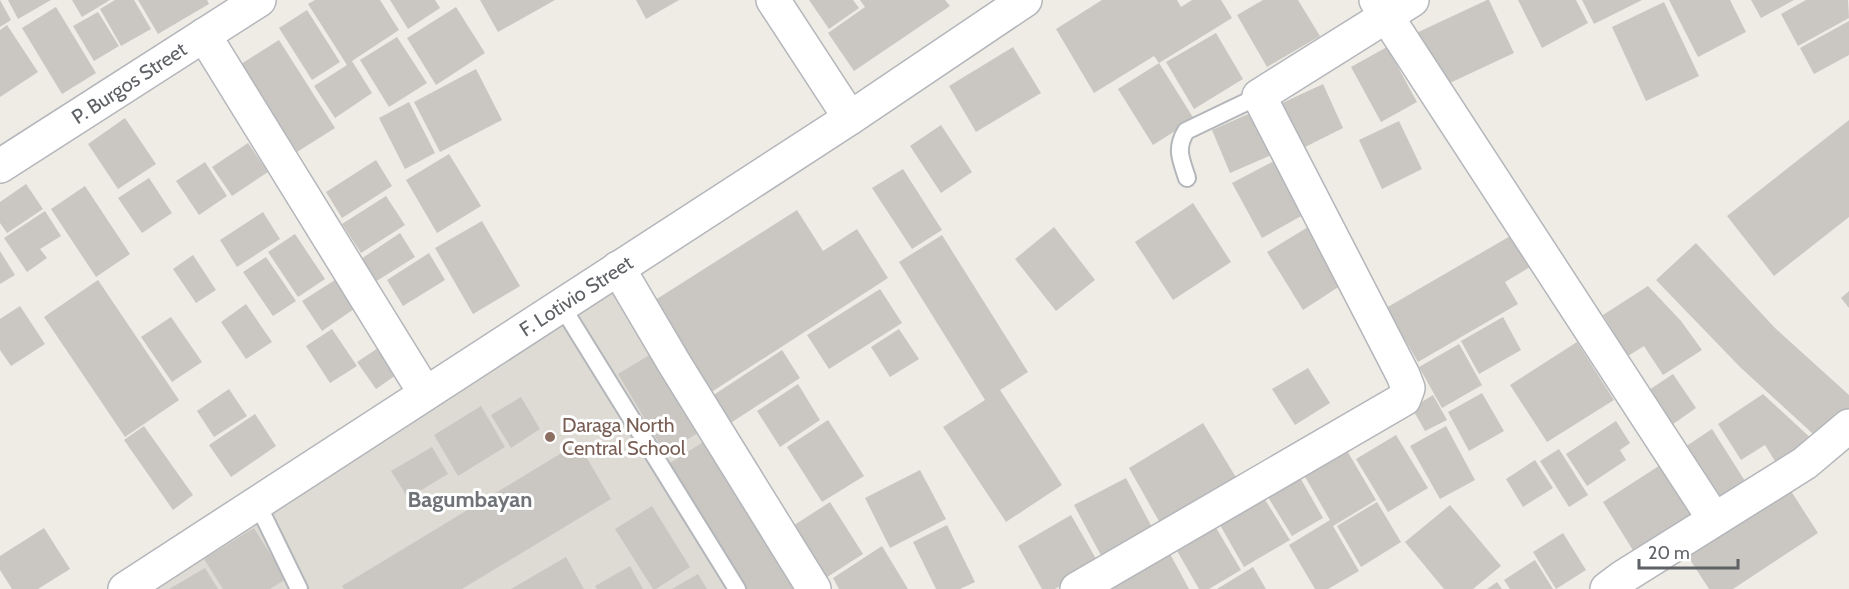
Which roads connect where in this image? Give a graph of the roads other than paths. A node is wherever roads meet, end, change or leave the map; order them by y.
1 (259, 0) edge
2 (773, 0) edge
3 (1025, 0) edge
4 (1391, 5) edge
5 (204, 35) junction
6 (1259, 96) junction
7 (850, 118) junction
8 (0, 166) edge
9 (1187, 178) dead end
10 (618, 268) junction
11 (561, 305) junction
12 (425, 393) junction
13 (1849, 426) edge
14 (257, 503) junction
15 (1714, 519) junction
16 (125, 589) edge
17 (299, 589) edge
18 (737, 589) edge
19 (814, 589) edge
20 (1077, 589) edge
21 (1607, 589) edge

1 - 5 street, P. Burgos Street
2 - 7 street
3 - 7 street, F. Lotivio Street
4 - 6 street
4 - 15 street
5 - 8 street, P. Burgos Street
5 - 12 street
6 - 9 lane
6 - 20 street
7 - 10 street, F. Lotivio Street
10 - 11 street, F. Lotivio Street
10 - 19 street
11 - 12 street, F. Lotivio Street
11 - 18 lane
12 - 14 street, F. Lotivio Street
13 - 15 street
14 - 16 street, F. Lotivio Street
14 - 17 lane
15 - 21 street

